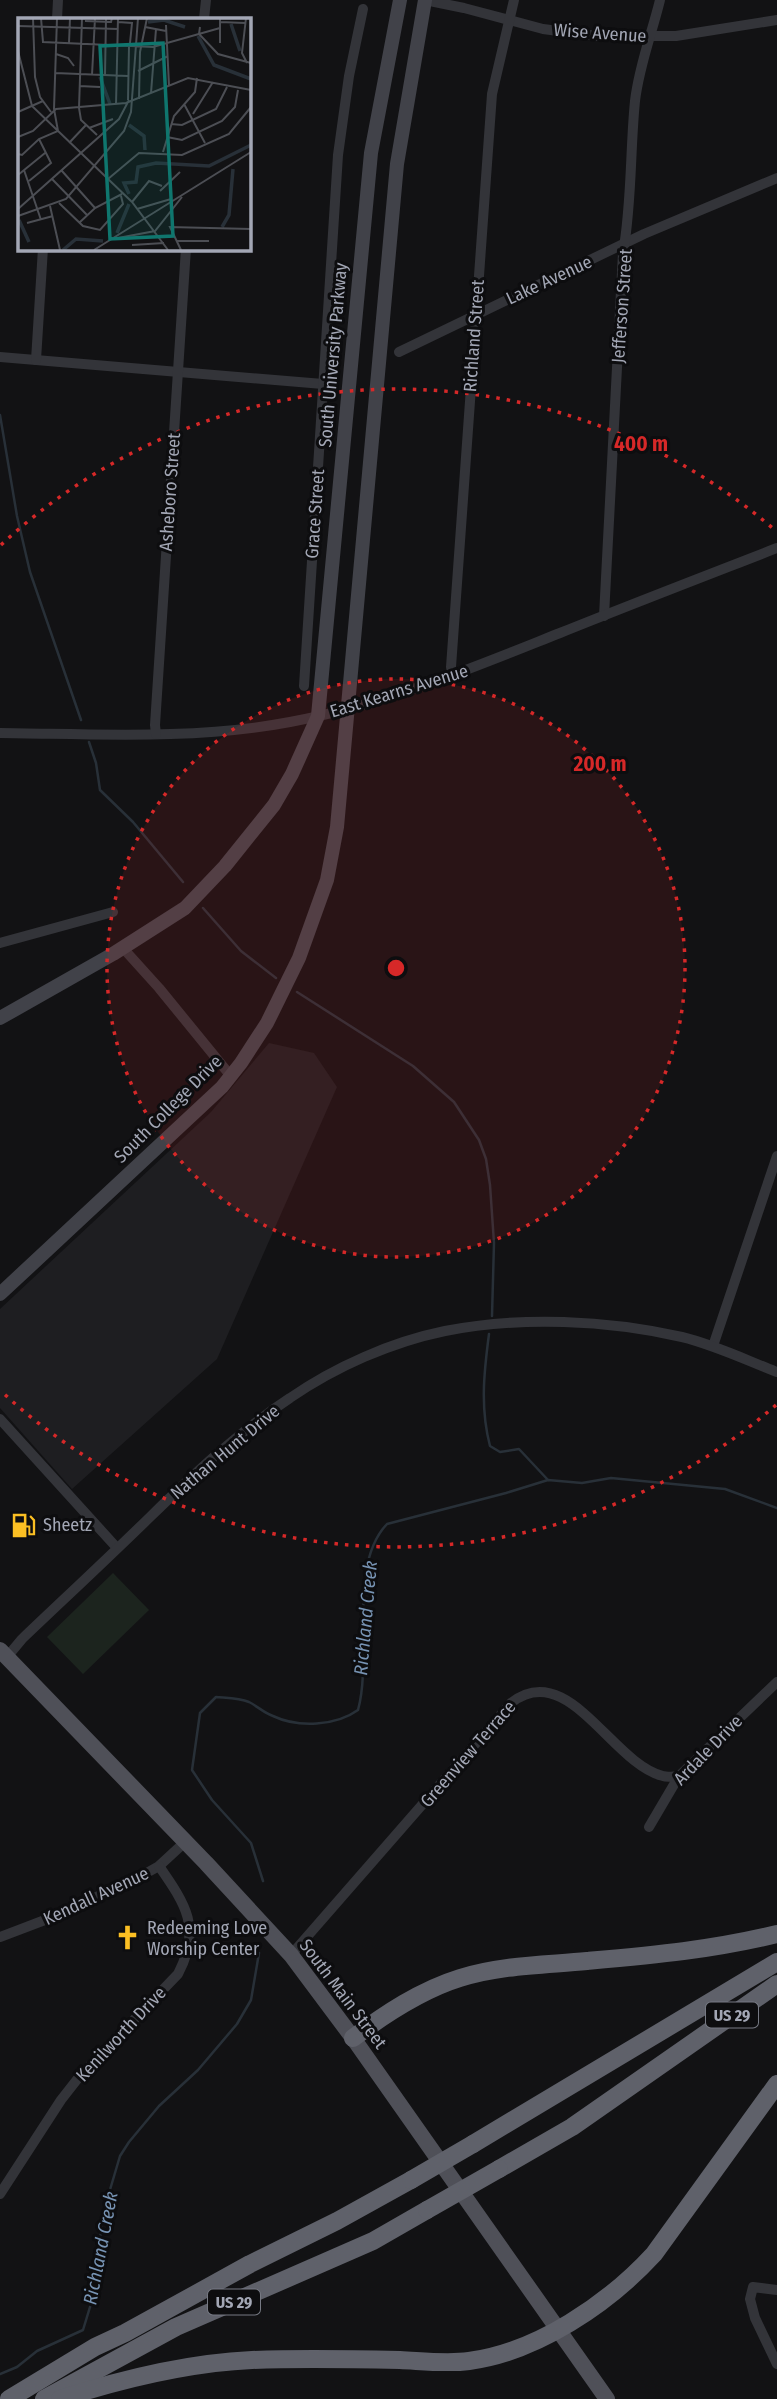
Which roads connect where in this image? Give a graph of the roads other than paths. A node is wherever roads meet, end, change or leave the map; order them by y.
1 (58, 0) edge
2 (206, 0) edge
3 (400, 0) edge
4 (425, 0) edge
5 (514, 0) edge
6 (660, 0) edge
7 (363, 9) dead end
8 (57, 18) edge
9 (204, 18) edge
10 (508, 19) junction
11 (777, 20) edge
12 (650, 37) junction
13 (777, 178) edge
14 (625, 245) junction
15 (43, 250) edge
16 (186, 250) edge
17 (475, 315) junction
18 (399, 352) dead end
19 (0, 357) edge
20 (36, 360) junction
21 (178, 372) junction
22 (323, 384) junction
23 (777, 548) edge
24 (604, 616) junction
25 (453, 675) junction
26 (303, 686) dead end
27 (349, 708) junction
28 (317, 716) junction
29 (0, 733) edge
30 (156, 734) junction
31 (113, 912) dead end
32 (0, 943) edge
33 (122, 947) junction
34 (0, 1018) edge
35 (230, 1075) junction
36 (777, 1156) edge
37 (774, 1172) edge
38 (0, 1294) edge
39 (713, 1346) junction
40 (777, 1372) edge
41 (0, 1419) edge
42 (117, 1548) junction
43 (4, 1653) edge
44 (777, 1682) edge
45 (679, 1776) junction
46 (649, 1827) dead end
47 (185, 1842) junction
48 (159, 1866) junction
49 (777, 1934) edge
50 (0, 1937) edge
51 (291, 1955) junction
52 (777, 1962) edge
53 (777, 1984) edge
54 (353, 2038) junction
55 (777, 2084) edge
56 (0, 2194) edge
57 (777, 2290) edge
58 (559, 2330) junction
59 (777, 2364) edge
60 (9, 2399) edge
61 (44, 2399) edge
62 (60, 2399) edge
63 (607, 2399) edge

1 - 8 street
2 - 9 street
3 - 28 main road, South University Parkway
4 - 10 street, Wise Avenue
4 - 27 main road
5 - 10 street, Richland Street
6 - 12 street, Jefferson Street
7 - 22 street, Grace Street
10 - 12 street, Wise Avenue
10 - 17 street, Richland Street
11 - 12 street, Wise Avenue
12 - 14 street, Jefferson Street
13 - 14 street, Lake Avenue
14 - 17 street, Lake Avenue
14 - 24 street, Jefferson Street
15 - 20 street
16 - 21 street, Asheboro Street
17 - 18 street, Lake Avenue
17 - 25 street, Richland Street
19 - 20 street
20 - 21 street
21 - 22 street
21 - 30 street, Asheboro Street
22 - 26 street, Grace Street
23 - 24 street, East Kearns Avenue
24 - 25 street, East Kearns Avenue
25 - 27 street, East Kearns Avenue
27 - 28 street, East Kearns Avenue
27 - 35 main road, South College Drive
28 - 30 street, East Kearns Avenue
28 - 33 main road, South University Parkway
29 - 30 street, East Kearns Avenue
31 - 32 street
33 - 34 main road, South University Parkway
33 - 35 street
35 - 38 main road, South College Drive
36 - 37 street
37 - 39 street
39 - 40 street, Nathan Hunt Drive
39 - 42 street, Nathan Hunt Drive
41 - 42 street
42 - 43 street, Nathan Hunt Drive
43 - 47 main road, South Main Street
44 - 45 street, Ardale Drive
45 - 46 street, Ardale Drive
45 - 51 street, Greenview Terrace
47 - 48 street, Kendall Avenue
47 - 51 main road, South Main Street
48 - 50 street, Kendall Avenue
48 - 56 street, Kenilworth Drive
49 - 54 highway
51 - 54 main road, South Main Street
52 - 60 highway, US 29, bridge
53 - 61 highway, US 29, bridge
54 - 58 main road, South Main Street
55 - 58 highway
57 - 59 street
58 - 62 highway
58 - 63 main road, South Main Street

